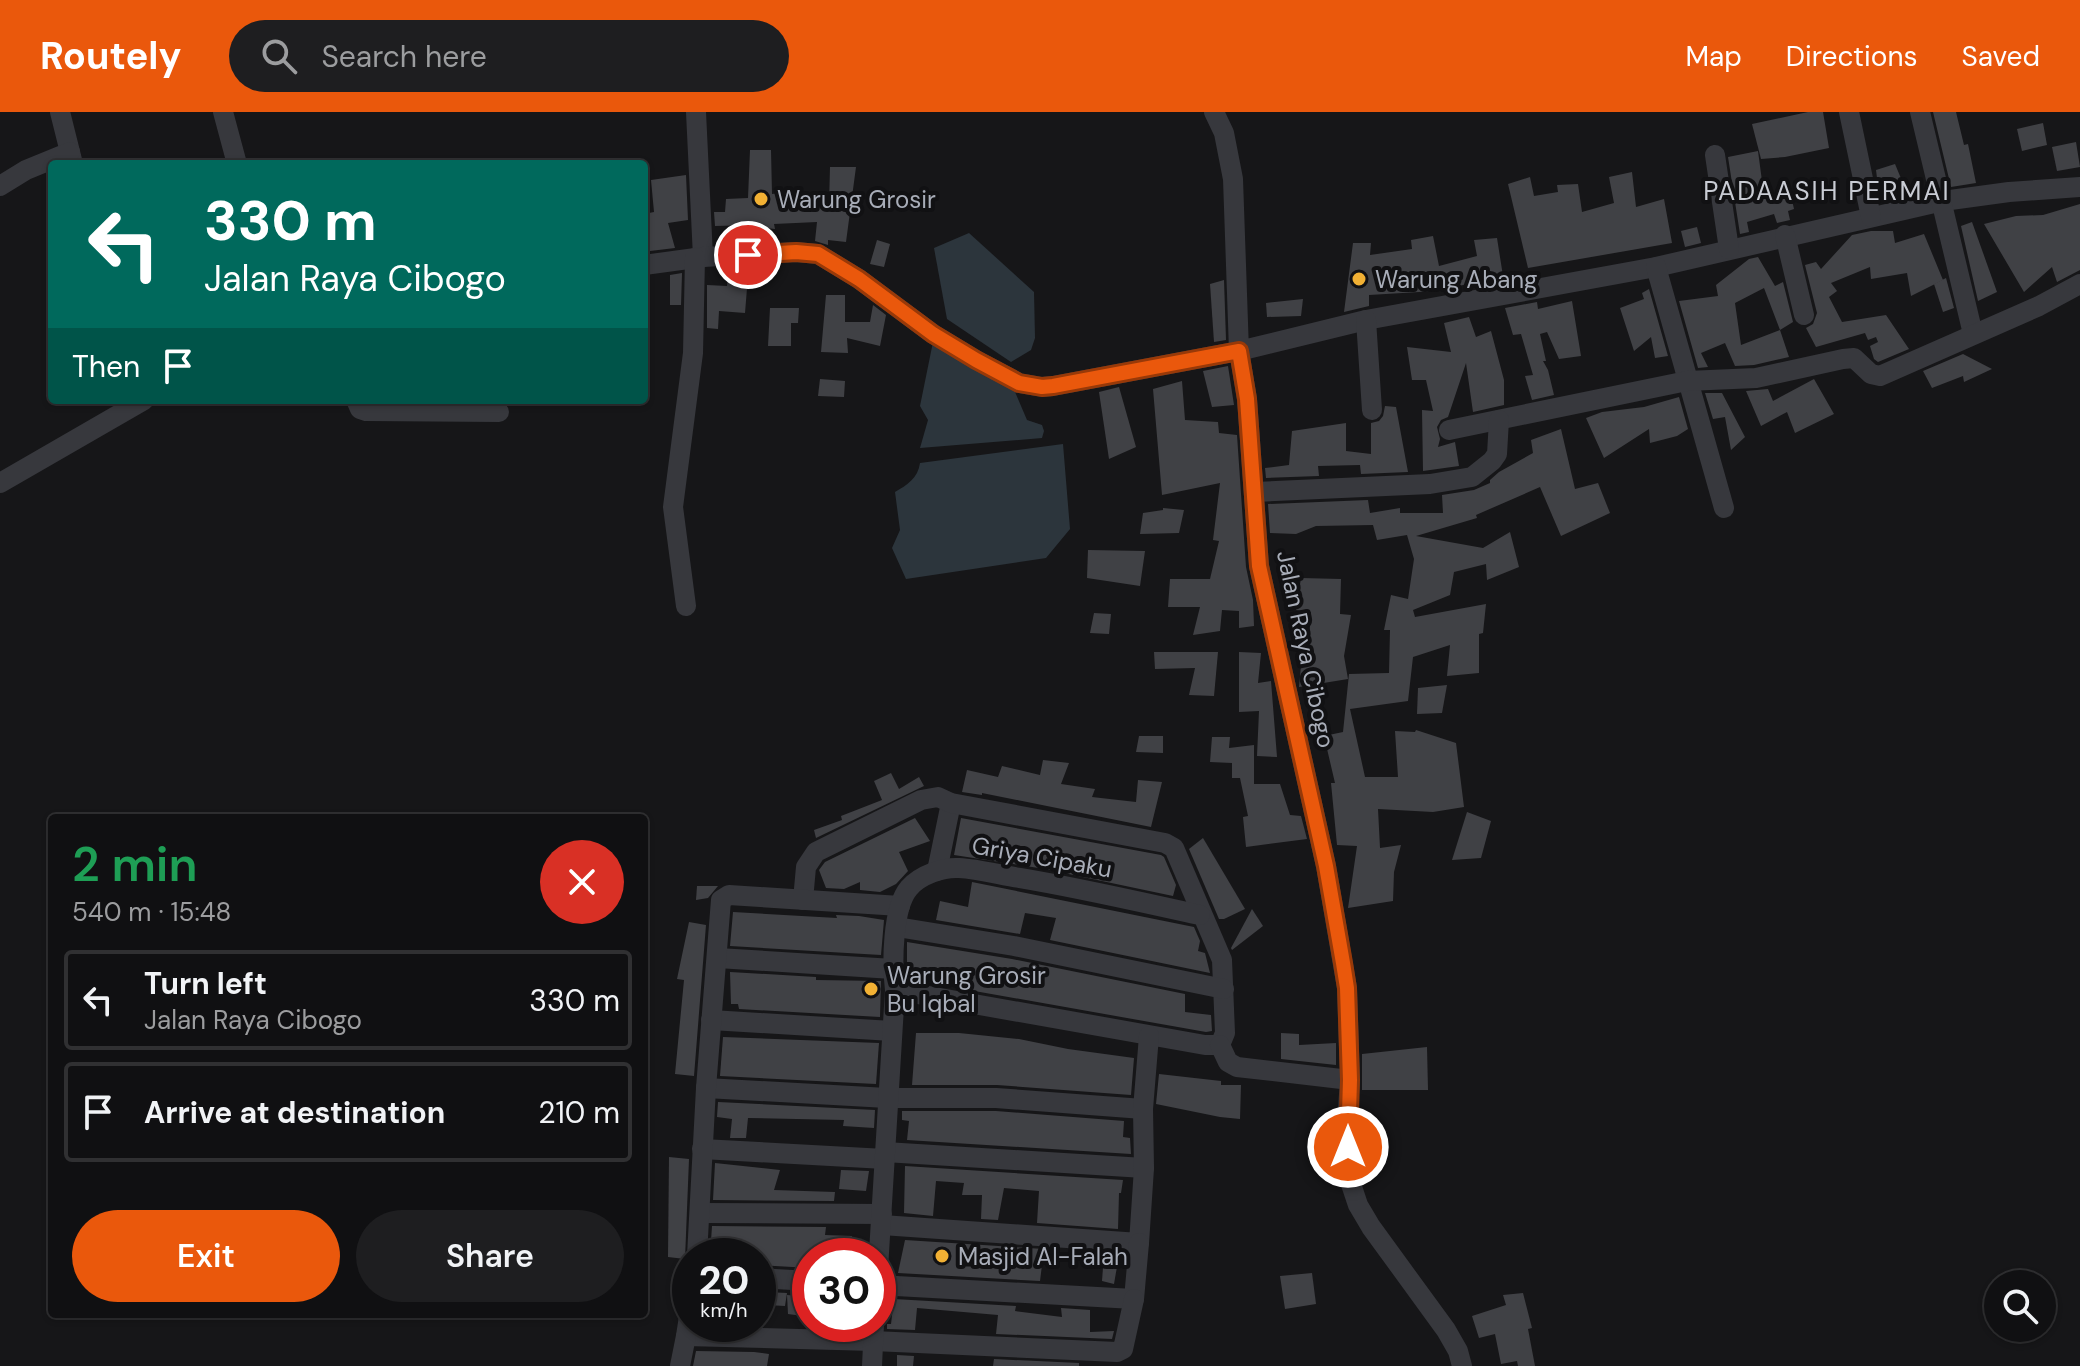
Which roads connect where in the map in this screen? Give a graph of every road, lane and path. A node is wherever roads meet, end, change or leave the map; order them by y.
1 (60, 112) edge
2 (223, 112) edge
3 (696, 112) edge
4 (1214, 112) edge
5 (1849, 112) edge
6 (1920, 112) edge
7 (1715, 155) dead end
8 (71, 158) edge
9 (236, 160) edge
10 (48, 163) edge
11 (0, 186) edge
12 (2080, 187) edge
13 (1943, 201) junction
14 (1871, 217) junction
15 (1785, 235) junction
16 (1729, 249) junction
17 (699, 258) junction
18 (648, 264) edge
19 (1656, 267) junction
20 (2080, 284) edge
21 (1804, 315) dead end
22 (1366, 320) junction
23 (1973, 334) junction
24 (1239, 351) junction
25 (1687, 381) junction
26 (137, 404) edge
27 (358, 404) edge
28 (1372, 410) dead end
29 (499, 412) dead end
30 (1499, 420) junction
31 (1449, 430) dead end
32 (0, 483) edge
33 (1255, 492) junction
34 (1724, 508) dead end
35 (686, 606) dead end
36 (951, 803) junction
37 (937, 871) junction
38 (803, 900) junction
39 (1200, 915) junction
40 (899, 917) junction
41 (718, 958) junction
42 (894, 979) junction
43 (1224, 989) junction
44 (711, 1020) junction
45 (892, 1031) junction
46 (1149, 1036) junction
47 (1220, 1045) junction
48 (1350, 1080) junction
49 (706, 1088) junction
50 (887, 1098) junction
51 (1143, 1109) junction
52 (702, 1149) junction
53 (885, 1156) junction
54 (1144, 1168) junction
55 (700, 1213) junction
56 (882, 1219) junction
57 (698, 1238) edge
58 (881, 1238) edge
59 (1139, 1243) junction
60 (896, 1286) edge
61 (1134, 1299) junction
62 (896, 1334) edge
63 (685, 1342) edge
64 (873, 1342) edge
65 (680, 1366) edge
66 (872, 1366) edge
67 (1462, 1366) edge

1 - 8 street
2 - 9 street
3 - 17 street
4 - 24 street, Jalan Raya Cibogo
5 - 14 street
6 - 13 street
7 - 16 street
10 - 11 street
12 - 13 street
13 - 14 street
13 - 23 street
14 - 15 street
15 - 16 street
15 - 21 street
16 - 19 street
17 - 18 street
17 - 24 street
17 - 35 street
19 - 22 street
19 - 25 street
20 - 23 street
22 - 24 street
22 - 28 street
23 - 25 street
24 - 33 street, Jalan Raya Cibogo
25 - 30 street
25 - 34 street
26 - 32 street
27 - 29 street
30 - 31 street
30 - 33 street
33 - 48 street, Jalan Raya Cibogo
36 - 37 street
36 - 38 street
36 - 39 street
37 - 39 street, Griya Cipaku
37 - 40 street, Griya Cipaku
38 - 40 street
38 - 41 street
39 - 43 street
40 - 42 street
40 - 43 street
41 - 42 street
41 - 44 street
42 - 45 street
42 - 46 street
43 - 47 street
44 - 45 street
44 - 49 street
45 - 50 street
46 - 47 street
46 - 51 street
47 - 48 street
48 - 67 street, Jalan Raya Cibogo
49 - 50 street
49 - 52 street
50 - 51 street
50 - 53 street
51 - 54 street
52 - 53 street
52 - 55 street
53 - 54 street
53 - 56 street
54 - 59 street
55 - 56 street
55 - 57 street
56 - 58 street
56 - 59 street
59 - 61 street
60 - 61 street
61 - 62 street
63 - 65 street
64 - 66 street

